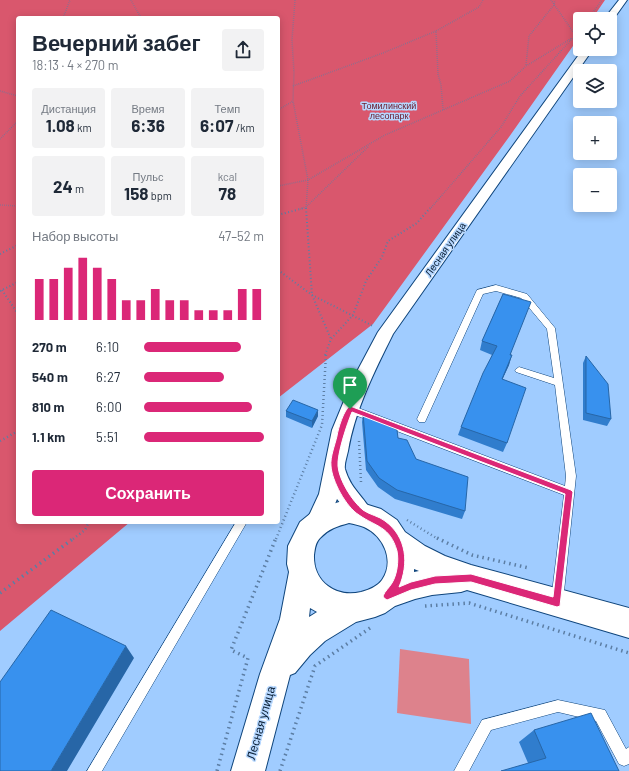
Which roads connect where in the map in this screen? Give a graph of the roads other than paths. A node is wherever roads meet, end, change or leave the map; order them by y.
1 (623, 0) edge
2 (615, 12) edge
3 (583, 56) edge
4 (519, 370) dead end
5 (559, 383) junction
6 (350, 409) junction
7 (422, 419) dead end
8 (334, 465) junction
9 (569, 492) junction
10 (361, 513) junction
11 (317, 522) junction
12 (241, 524) edge
13 (399, 529) junction
14 (302, 574) junction
15 (471, 578) junction
16 (387, 596) junction
17 (557, 603) junction
18 (352, 608) junction
19 (629, 623) edge
20 (275, 674) junction
21 (629, 754) edge
22 (94, 771) edge
23 (248, 771) edge
24 (461, 771) edge

1 - 2 street
3 - 6 street, Лесная улица
4 - 5 lane
5 - 7 lane
5 - 9 lane
6 - 8 street, Лесная улица
6 - 9 lane
8 - 10 street, Лесная улица
8 - 11 street, Лесная улица
9 - 17 lane
10 - 11 main road
10 - 13 main road
11 - 14 main road
12 - 22 lane
13 - 15 main road
13 - 16 main road
14 - 18 main road
14 - 20 main road, Лесная улица
15 - 16 main road
15 - 17 main road
16 - 18 main road
17 - 19 main road
18 - 20 main road, Лесная улица
20 - 23 main road, Лесная улица
21 - 24 lane

